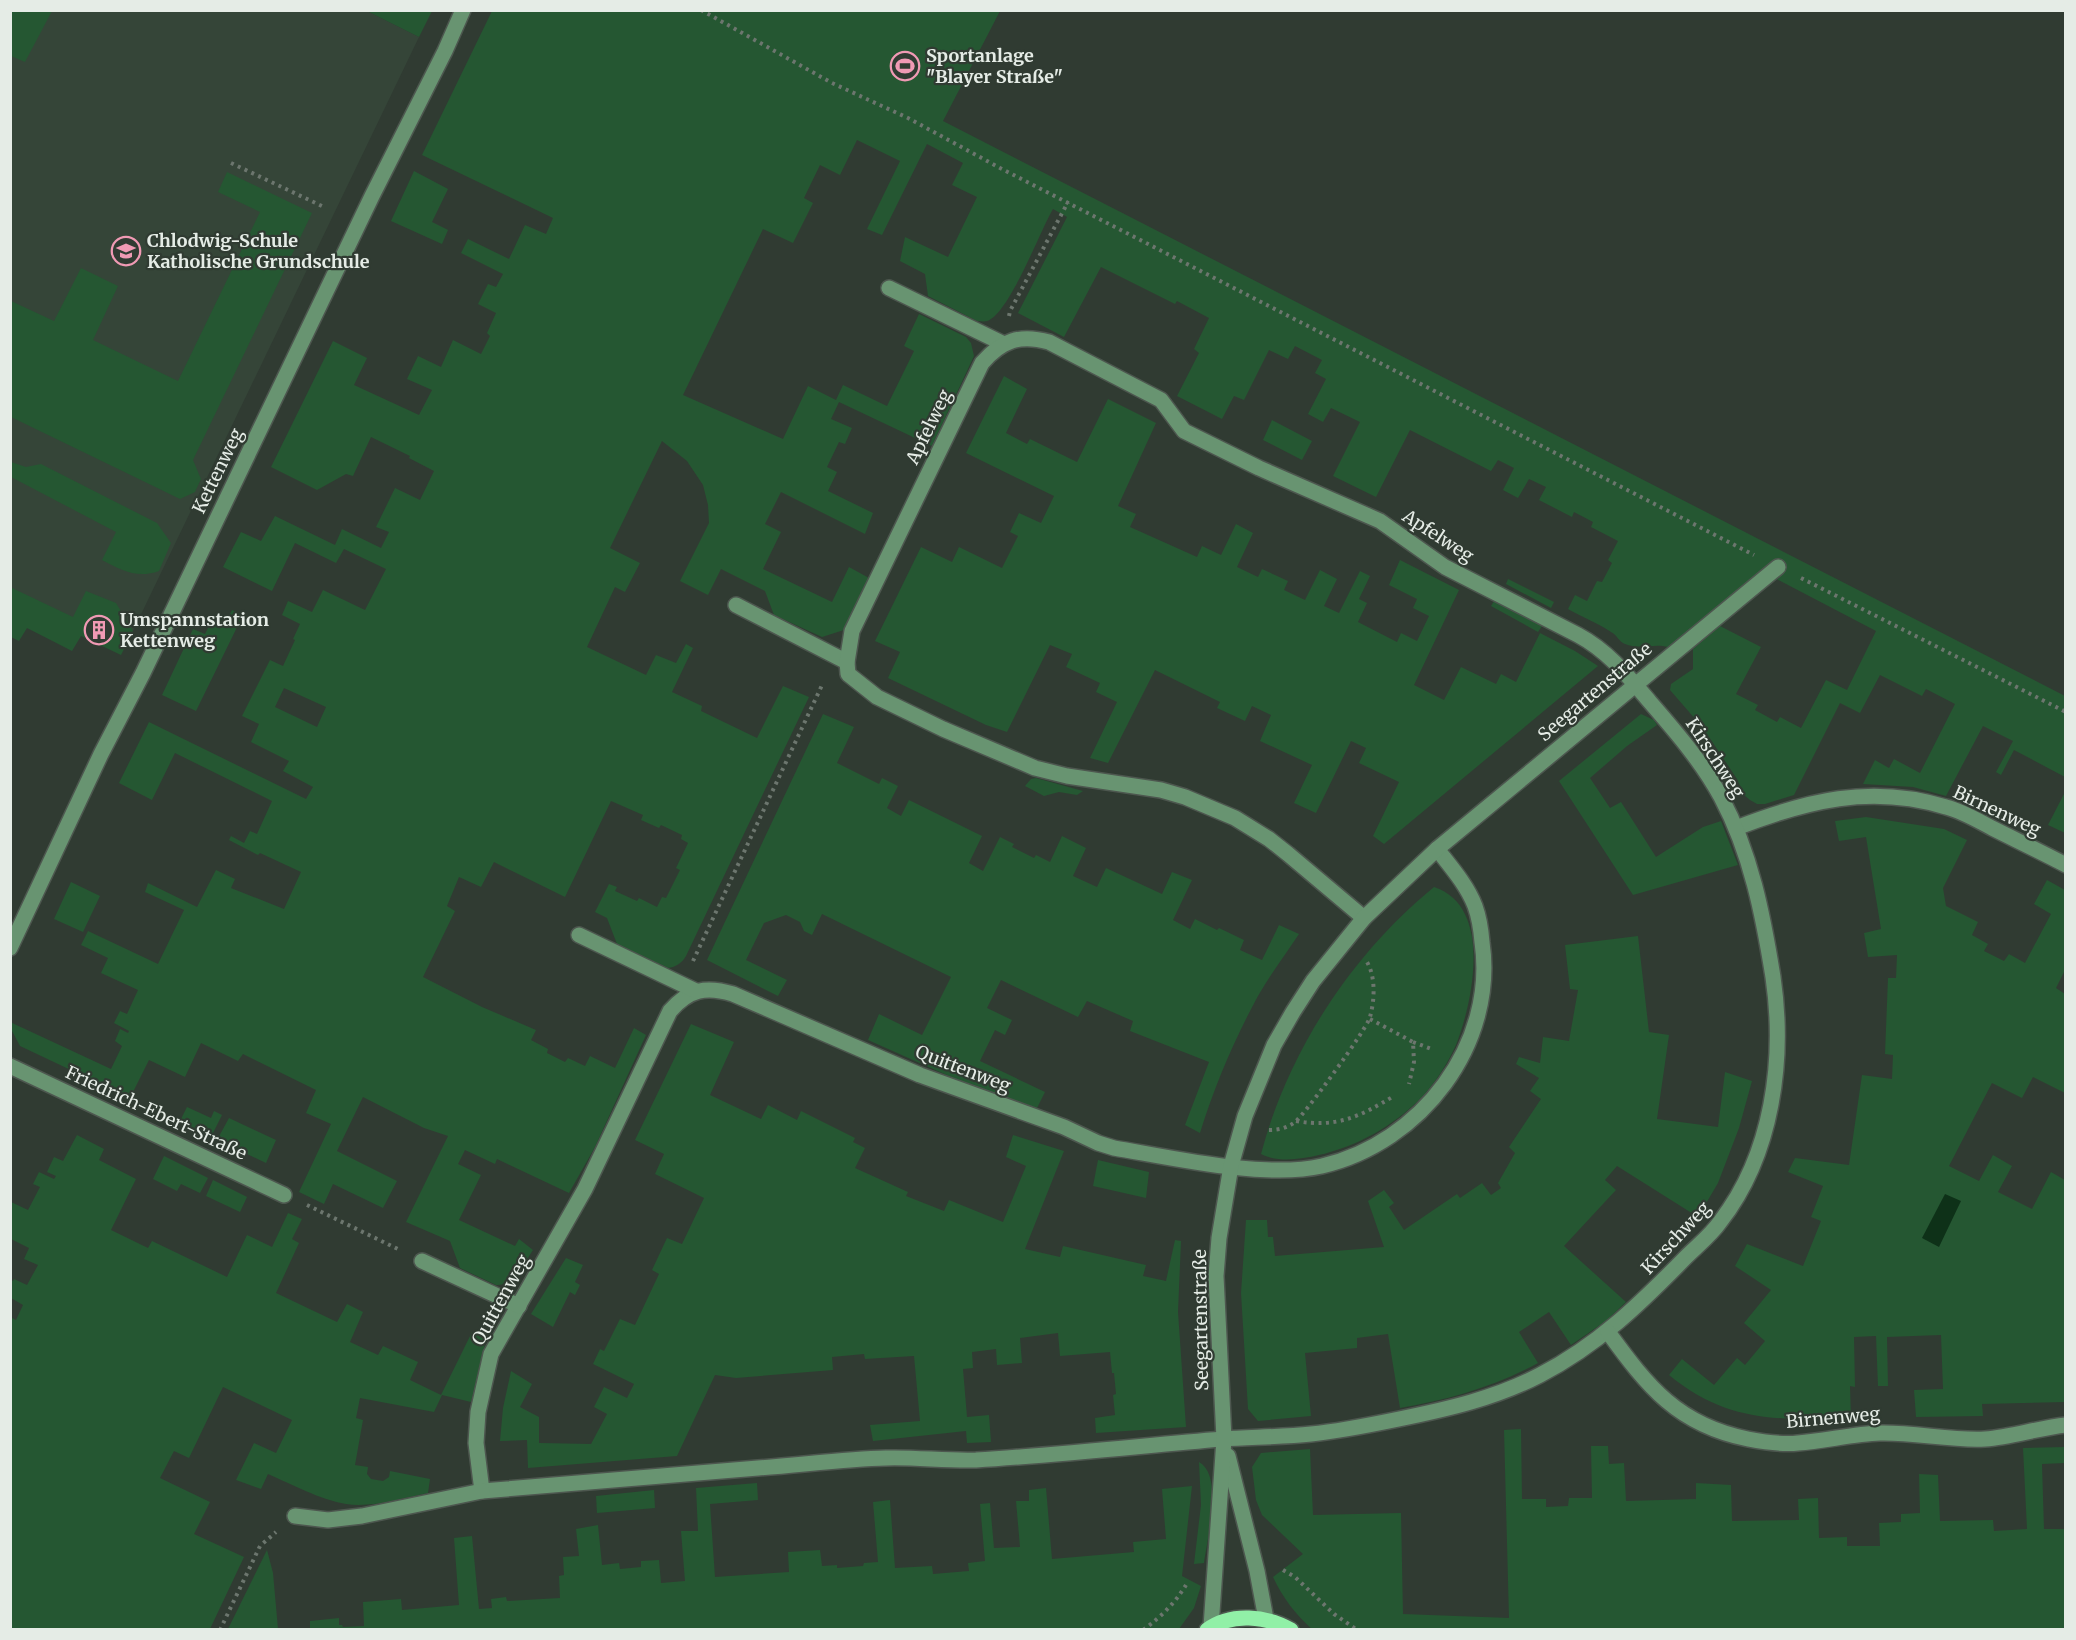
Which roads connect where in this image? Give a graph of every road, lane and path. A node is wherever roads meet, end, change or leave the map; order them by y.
1 (463, 10) edge
2 (701, 10) edge
3 (231, 163) dead end
4 (1068, 202) junction
5 (324, 207) dead end
6 (889, 288) dead end
7 (1004, 344) junction
8 (1778, 567) junction
9 (736, 605) dead end
10 (848, 668) junction
11 (1635, 684) junction
12 (2066, 712) edge
13 (1736, 828) junction
14 (1437, 849) junction
15 (2066, 865) edge
16 (1364, 918) junction
17 (579, 935) dead end
18 (10, 948) edge
19 (1361, 954) dead end
20 (682, 984) junction
21 (696, 991) junction
22 (1370, 1019) junction
23 (10, 1066) edge
24 (1296, 1121) junction
25 (1263, 1130) dead end
26 (1231, 1166) junction
27 (284, 1195) joint
28 (422, 1261) joint
29 (519, 1306) junction
30 (1608, 1332) junction
31 (2066, 1425) edge
32 (1224, 1439) junction
33 (482, 1491) junction
34 (295, 1516) joint
35 (1266, 1619) junction
36 (1209, 1628) edge
37 (220, 1629) edge
38 (1291, 1629) edge

1 - 18 street, Kettenweg
2 - 4 path
3 - 5 path
4 - 7 path
4 - 8 path
6 - 7 street
7 - 10 street, Apfelweg
7 - 11 street, Apfelweg
8 - 11 street, Seegartenstraße
8 - 12 path
9 - 10 street
10 - 16 street
10 - 20 path
11 - 13 street, Kirschweg
11 - 14 street, Seegartenstraße
13 - 15 street, Birnenweg
13 - 30 street, Kirschweg
14 - 16 street, Seegartenstraße
14 - 26 street
16 - 26 street, Seegartenstraße
17 - 20 street
19 - 22 path
20 - 21 street
21 - 26 street, Quittenweg
21 - 29 street, Quittenweg
22 - 24 path
22 - 24 path
23 - 27 street, Friedrich-Ebert-Straße
24 - 25 path
26 - 32 street, Seegartenstraße
27 - 28 path
28 - 29 street
29 - 33 street, Quittenweg
30 - 31 street, Birnenweg
30 - 32 street, Kirschweg
32 - 33 street
32 - 35 street, Seegartenstraße
32 - 36 street, Seegartenstraße
33 - 34 street
34 - 37 path
35 - 36 main road
35 - 38 main road

